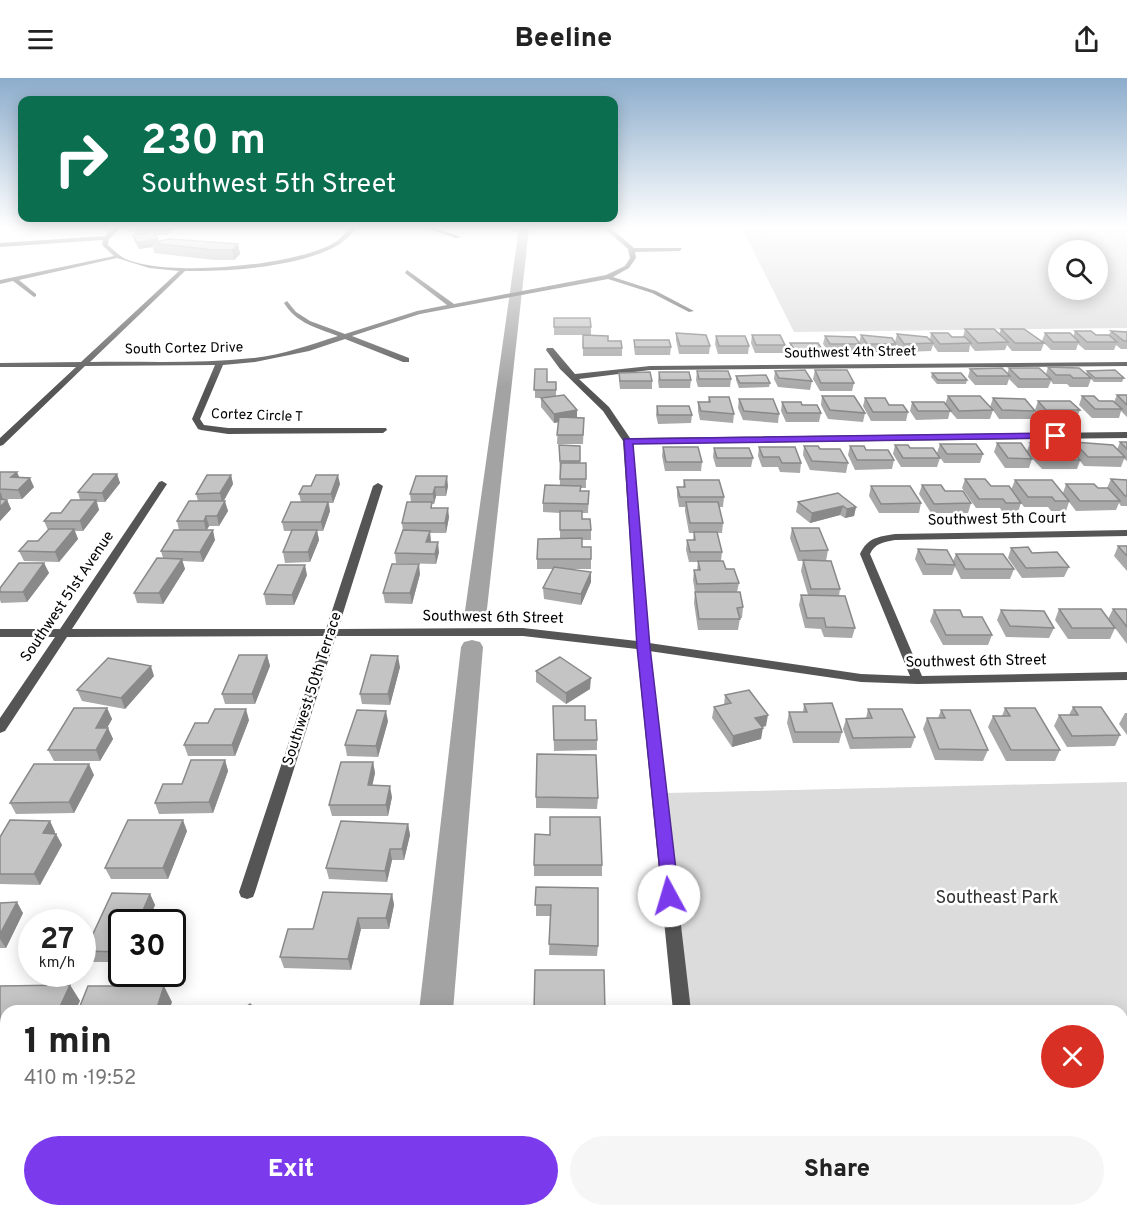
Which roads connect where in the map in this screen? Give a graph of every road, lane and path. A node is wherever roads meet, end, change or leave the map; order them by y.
1 (17, 281) edge
2 (171, 281) edge
3 (419, 281) edge
4 (588, 281) edge
5 (621, 281) edge
6 (34, 295) dead end
7 (287, 303) dead end
8 (452, 305) junction
9 (691, 312) dead end
10 (344, 336) junction
11 (550, 350) dead end
12 (406, 360) dead end
13 (87, 362) junction
14 (220, 363) junction
15 (1127, 364) edge
16 (0, 365) edge
17 (573, 377) junction
18 (383, 430) dead end
19 (1127, 435) edge
20 (627, 441) junction
21 (0, 443) edge
22 (162, 484) dead end
23 (378, 486) dead end
24 (1127, 533) edge
25 (0, 633) edge
26 (62, 633) junction
27 (331, 633) junction
28 (644, 647) junction
29 (1127, 676) edge
30 (918, 680) junction
31 (0, 728) edge
32 (248, 892) dead end
33 (681, 1005) edge

1 - 6 street
2 - 13 street
3 - 8 street
4 - 8 street, South Cortez Drive
5 - 9 street
7 - 10 street
8 - 10 street, South Cortez Drive
10 - 12 street
10 - 14 street, South Cortez Drive
11 - 17 street
13 - 14 street, South Cortez Drive
13 - 16 street, South Cortez Drive
13 - 21 street
14 - 18 street, Cortez Circle T
15 - 17 street, Southwest 4th Street
17 - 20 street
19 - 20 street
20 - 28 street
22 - 26 street, Southwest 51st Avenue
23 - 27 street, Southwest 50th Terrace
24 - 30 street, Southwest 5th Court
25 - 26 street, Southwest 6th Street
26 - 27 street, Southwest 6th Street
26 - 31 street, Southwest 51st Avenue
27 - 28 street, Southwest 6th Street
27 - 32 street, Southwest 50th Terrace
28 - 30 street, Southwest 6th Street
28 - 33 street
29 - 30 street, Southwest 6th Street

